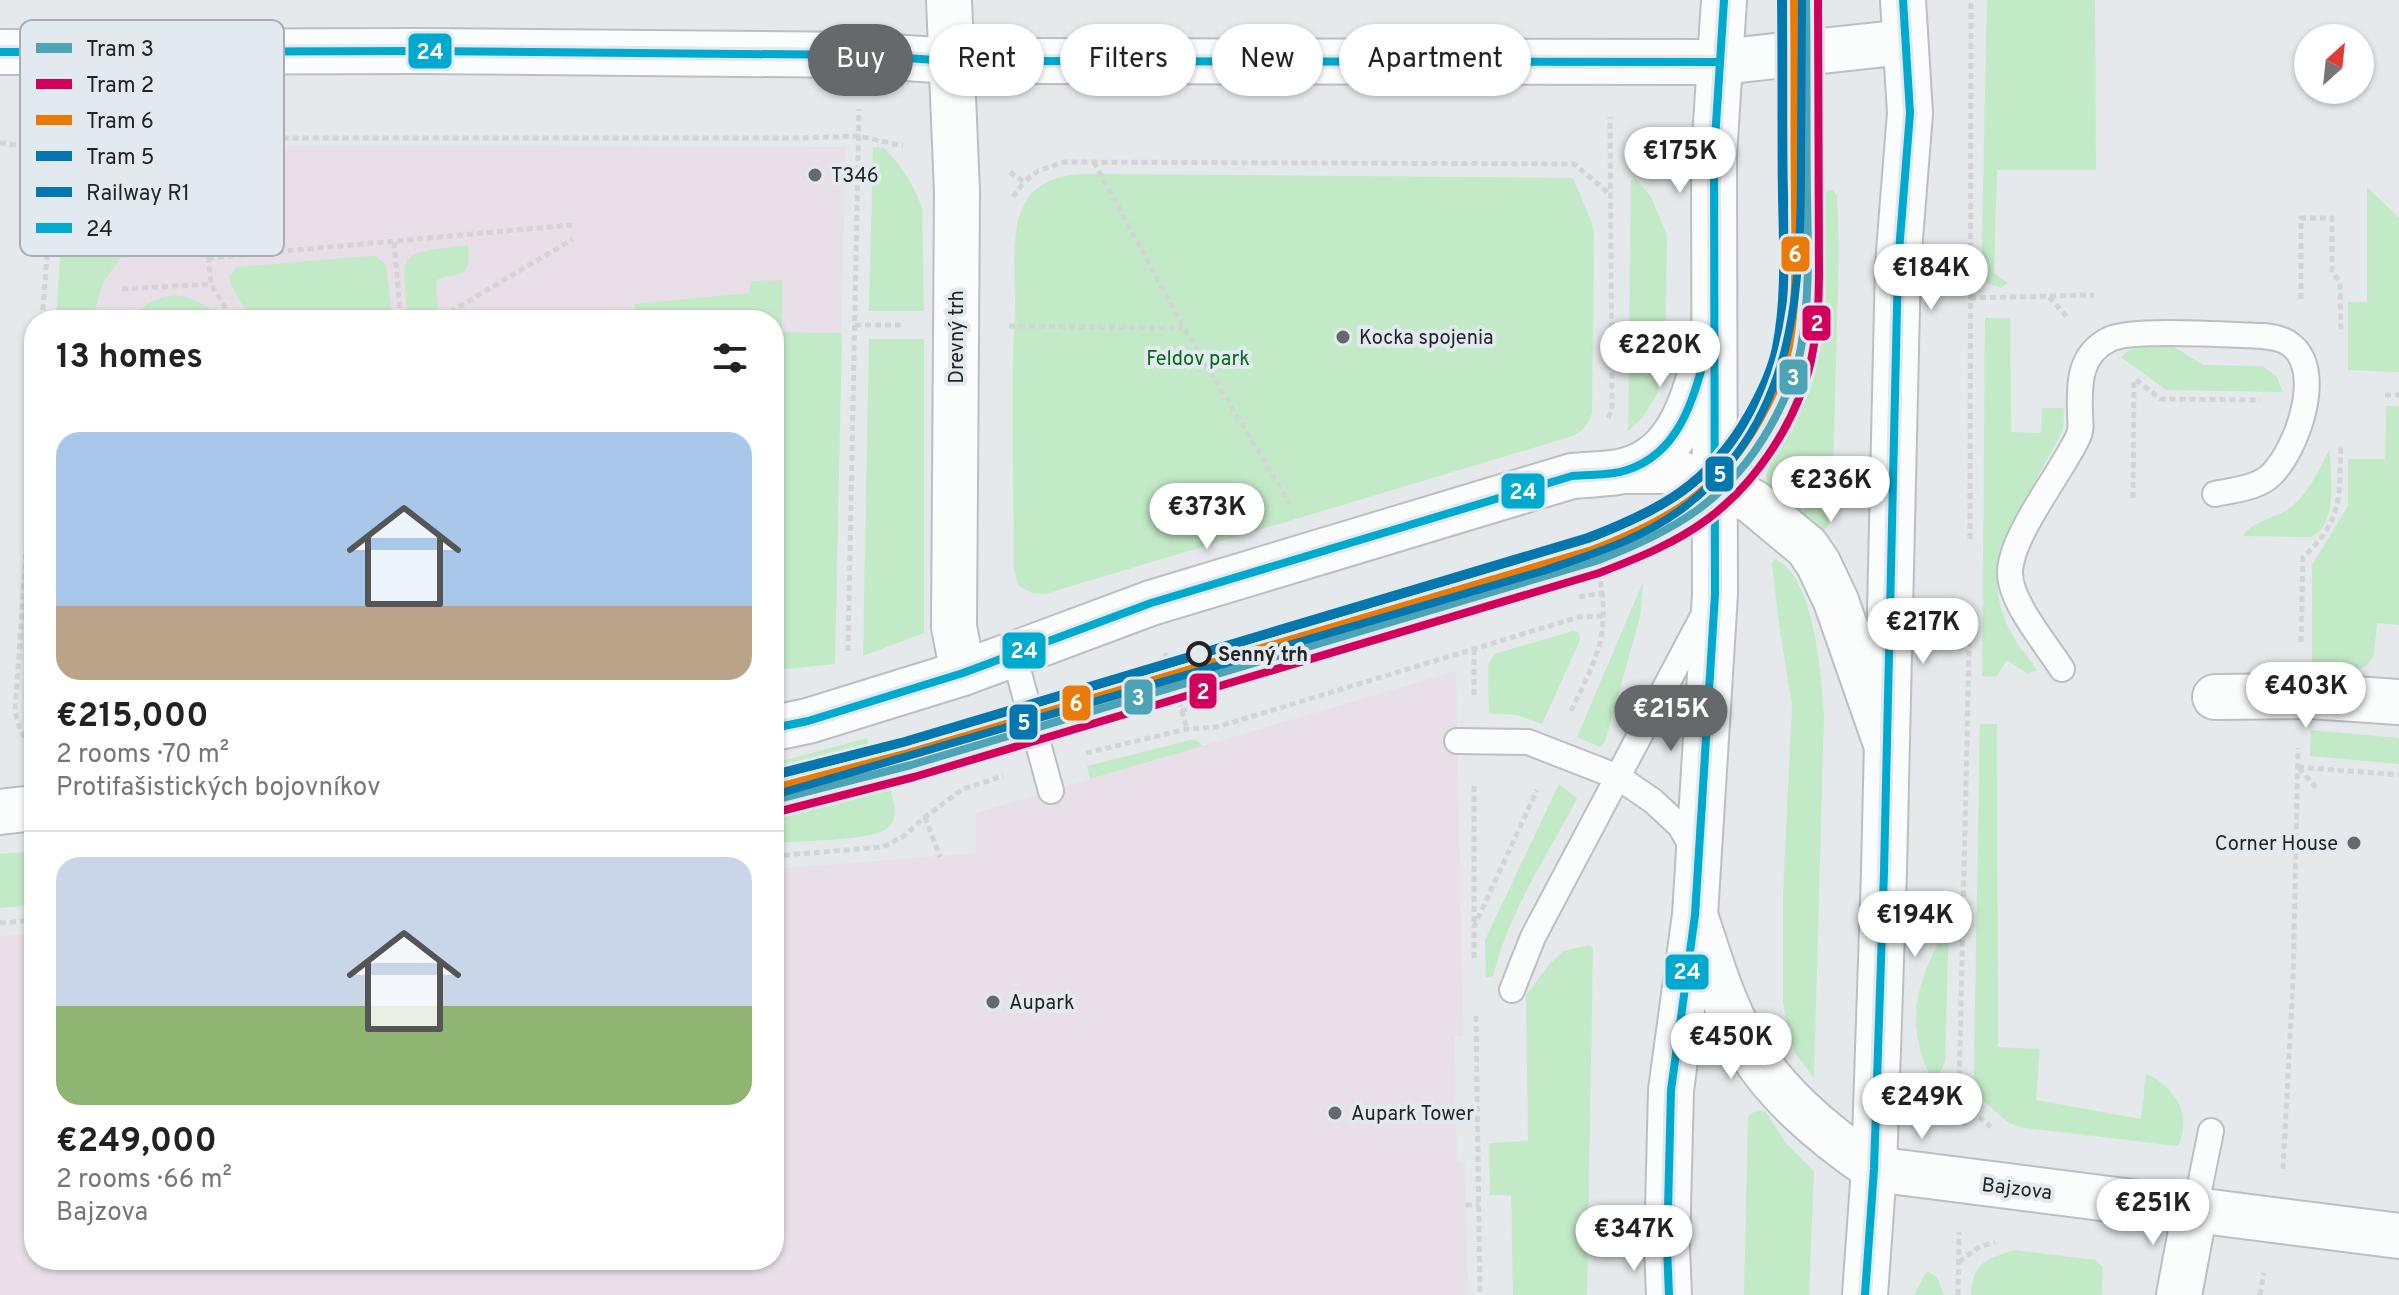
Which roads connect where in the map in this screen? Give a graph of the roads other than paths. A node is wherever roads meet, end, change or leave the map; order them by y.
1 (949, 0) edge
2 (1724, 0) edge
3 (1904, 21) edge
4 (950, 24) edge
5 (284, 51) edge
6 (0, 52) edge
7 (20, 52) edge
8 (929, 60) edge
9 (1044, 61) edge
10 (1720, 62) junction
11 (953, 96) edge
12 (1713, 331) junction
13 (1625, 471) junction
14 (1714, 483) junction
15 (2215, 494) dead end
16 (1715, 594) junction
17 (1014, 655) junction
18 (2062, 669) dead end
19 (963, 673) junction
20 (2215, 697) dead end
21 (2399, 702) edge
22 (784, 726) edge
23 (1457, 741) dead end
24 (1887, 747) junction
25 (1618, 777) junction
26 (1051, 791) dead end
27 (1699, 859) junction
28 (1695, 915) junction
29 (1512, 990) dead end
30 (2211, 1131) dead end
31 (1874, 1169) junction
32 (2195, 1210) junction
33 (2399, 1236) edge
34 (1667, 1248) junction
35 (1649, 1295) edge
36 (1669, 1295) edge
37 (1865, 1295) edge
38 (2179, 1295) edge

1 - 4 street, Drevný trh
2 - 10 street
3 - 10 street
3 - 24 street
5 - 8 street
6 - 7 street
9 - 10 street
10 - 12 street
11 - 19 street, Drevný trh
12 - 13 street
12 - 14 street
13 - 14 street
13 - 17 street
14 - 16 street
14 - 24 street
15 - 18 lane
16 - 25 lane
16 - 27 street
17 - 19 street
17 - 26 lane
19 - 22 street
20 - 21 street
23 - 25 lane
24 - 31 street
25 - 27 lane
25 - 29 lane
27 - 28 street
28 - 31 street
28 - 34 street
30 - 32 lane
31 - 32 street, Bajzova
31 - 37 street
32 - 33 street, Bajzova
32 - 38 street
34 - 35 street
34 - 36 street

